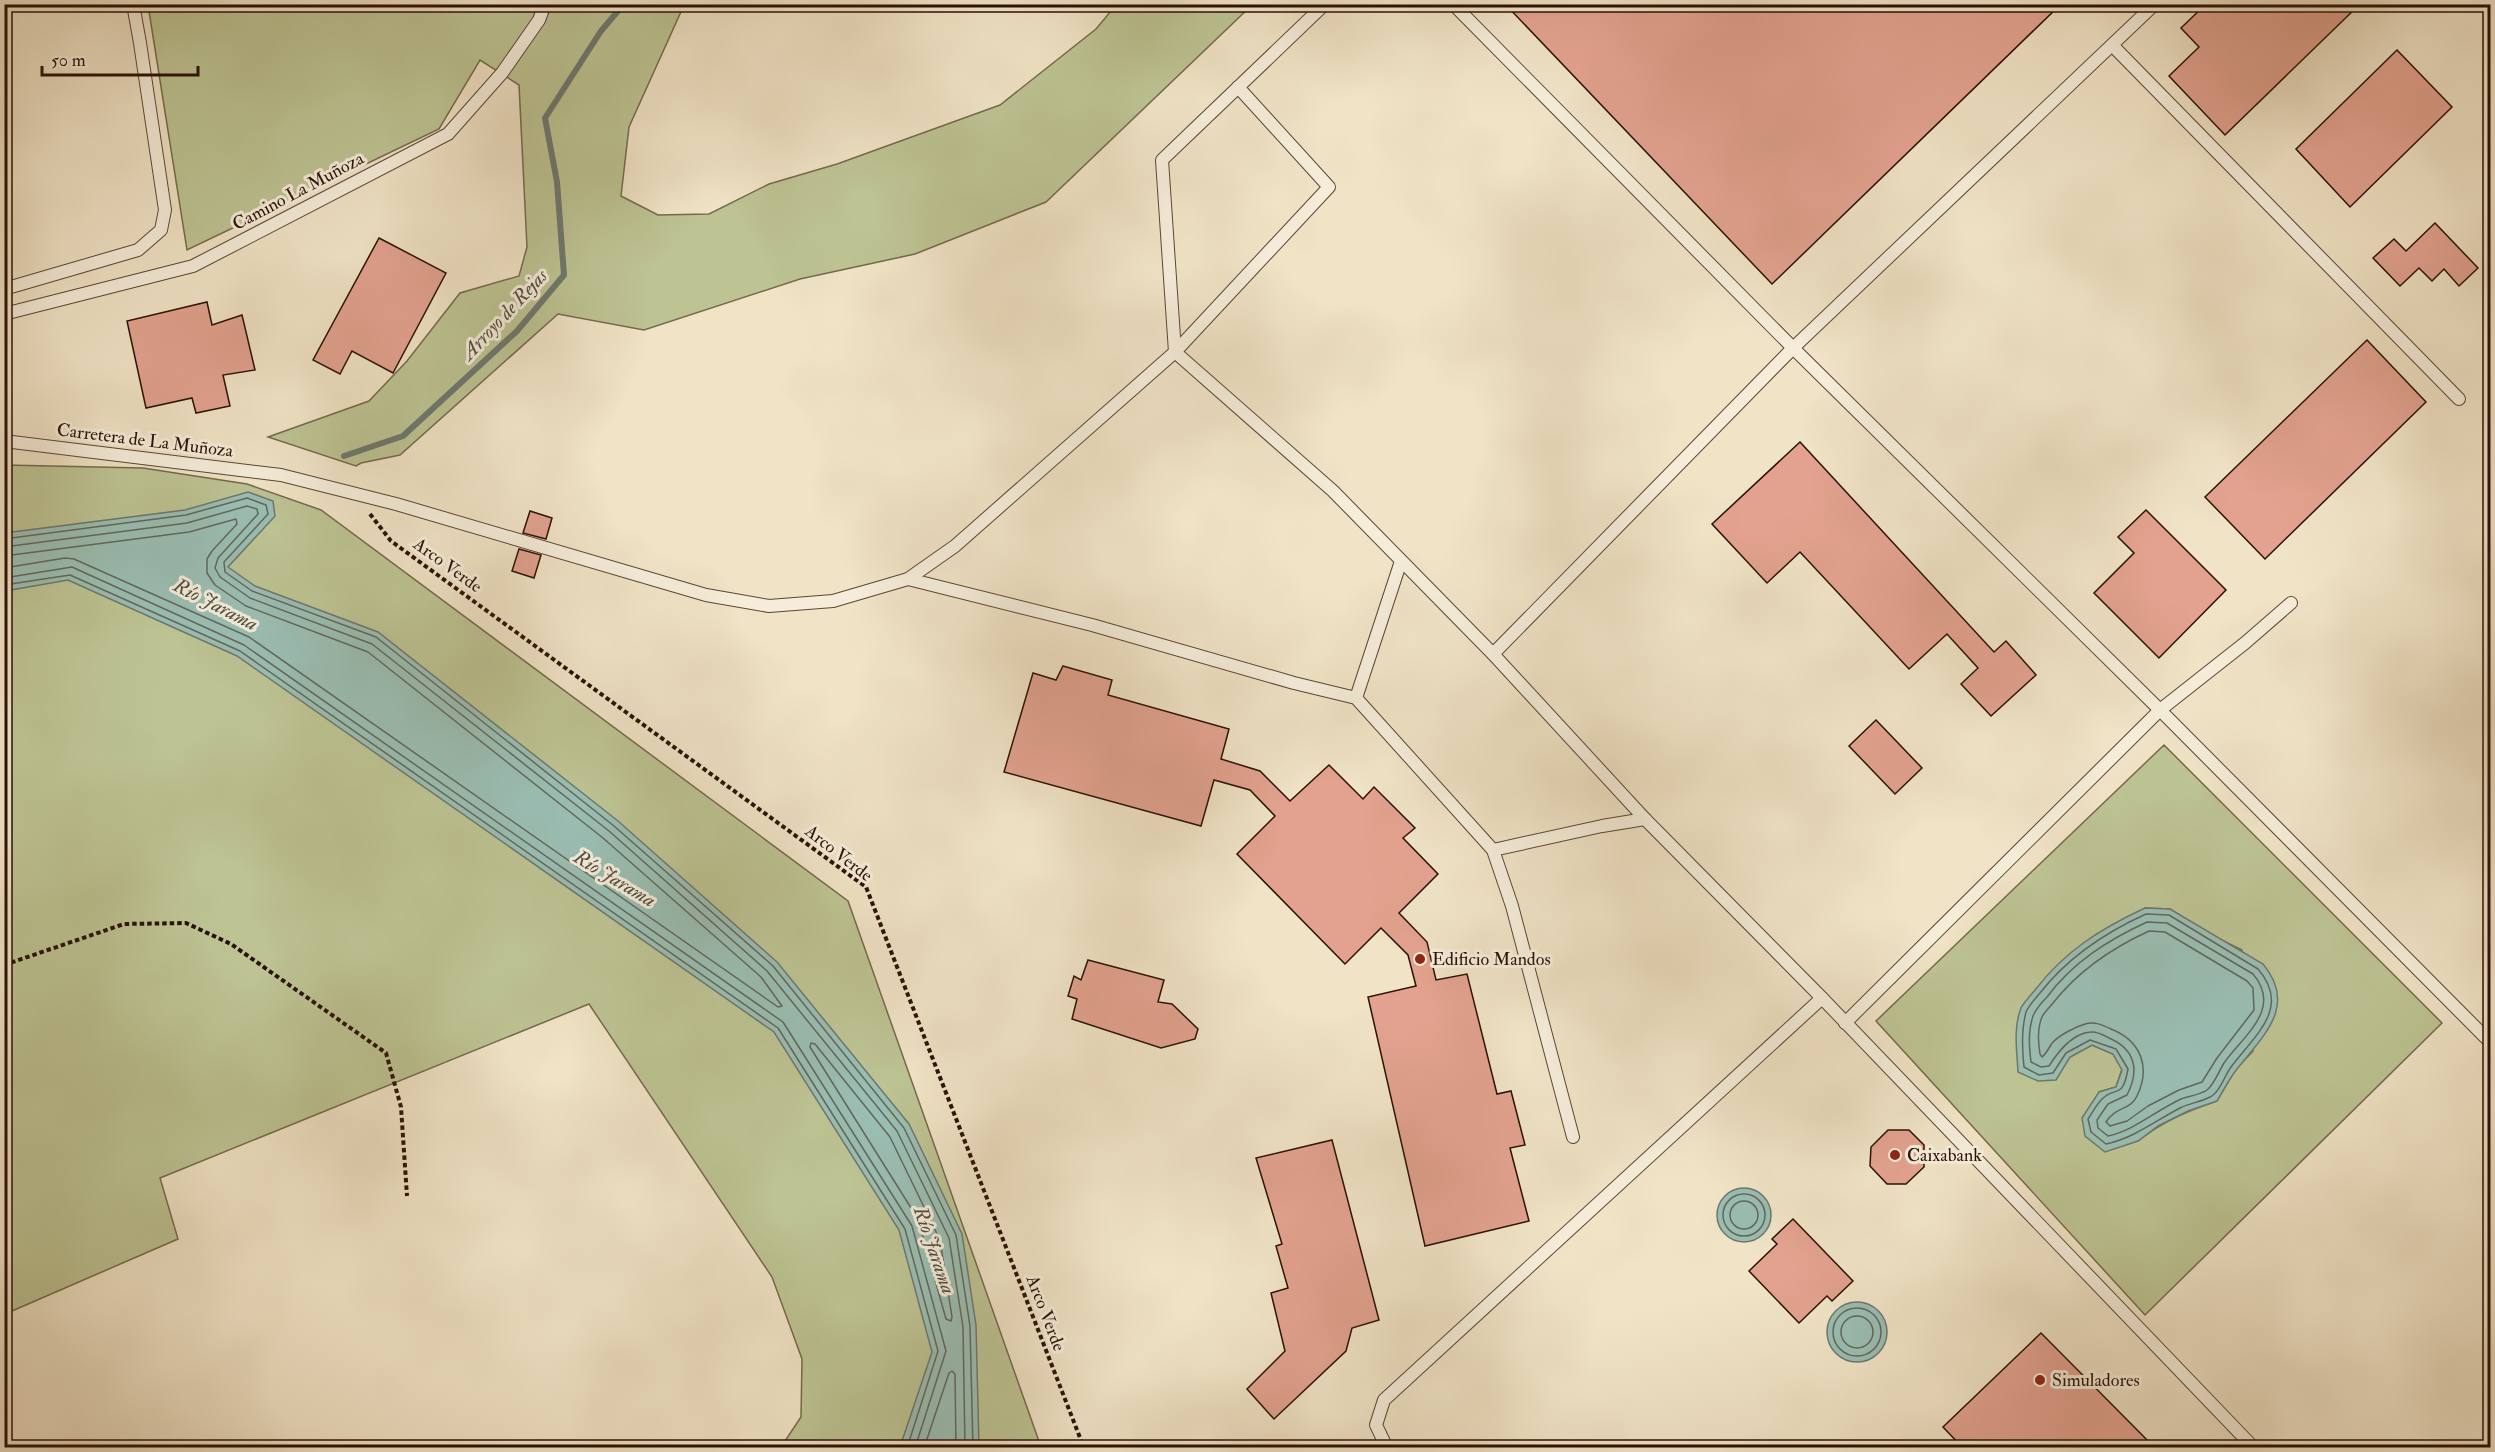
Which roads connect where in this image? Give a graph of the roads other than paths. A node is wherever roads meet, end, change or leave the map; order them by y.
1 (133, 4) edge
2 (545, 4) edge
3 (1325, 4) edge
4 (1453, 4) edge
5 (2155, 4) edge
6 (2112, 45) junction
7 (1238, 87) junction
8 (4, 289) edge
9 (4, 314) edge
10 (1793, 348) junction
11 (1175, 352) junction
12 (2459, 399) dead end
13 (4, 441) edge
14 (1401, 561) junction
15 (908, 579) junction
16 (2291, 603) dead end
17 (1493, 654) junction
18 (1356, 698) junction
19 (2160, 710) junction
20 (1645, 819) junction
21 (1493, 850) junction
22 (1822, 998) junction
23 (1845, 1023) junction
24 (2490, 1042) edge
25 (1573, 1137) dead end
26 (1387, 1448) edge
27 (2254, 1448) edge

1 - 8 lane
2 - 9 lane, Camino La Muñoza
3 - 7 lane
4 - 10 lane
5 - 6 lane
6 - 10 lane
6 - 12 lane
7 - 11 lane
7 - 11 lane
10 - 17 lane
10 - 19 lane
11 - 14 lane
11 - 15 lane
13 - 15 lane, Carretera de La Muñoza
14 - 17 lane
14 - 18 lane
15 - 18 lane
16 - 19 lane
17 - 20 lane
18 - 21 lane
19 - 23 lane
19 - 24 lane
20 - 21 lane
20 - 22 lane
21 - 25 lane
22 - 23 lane
22 - 26 lane
23 - 27 lane

